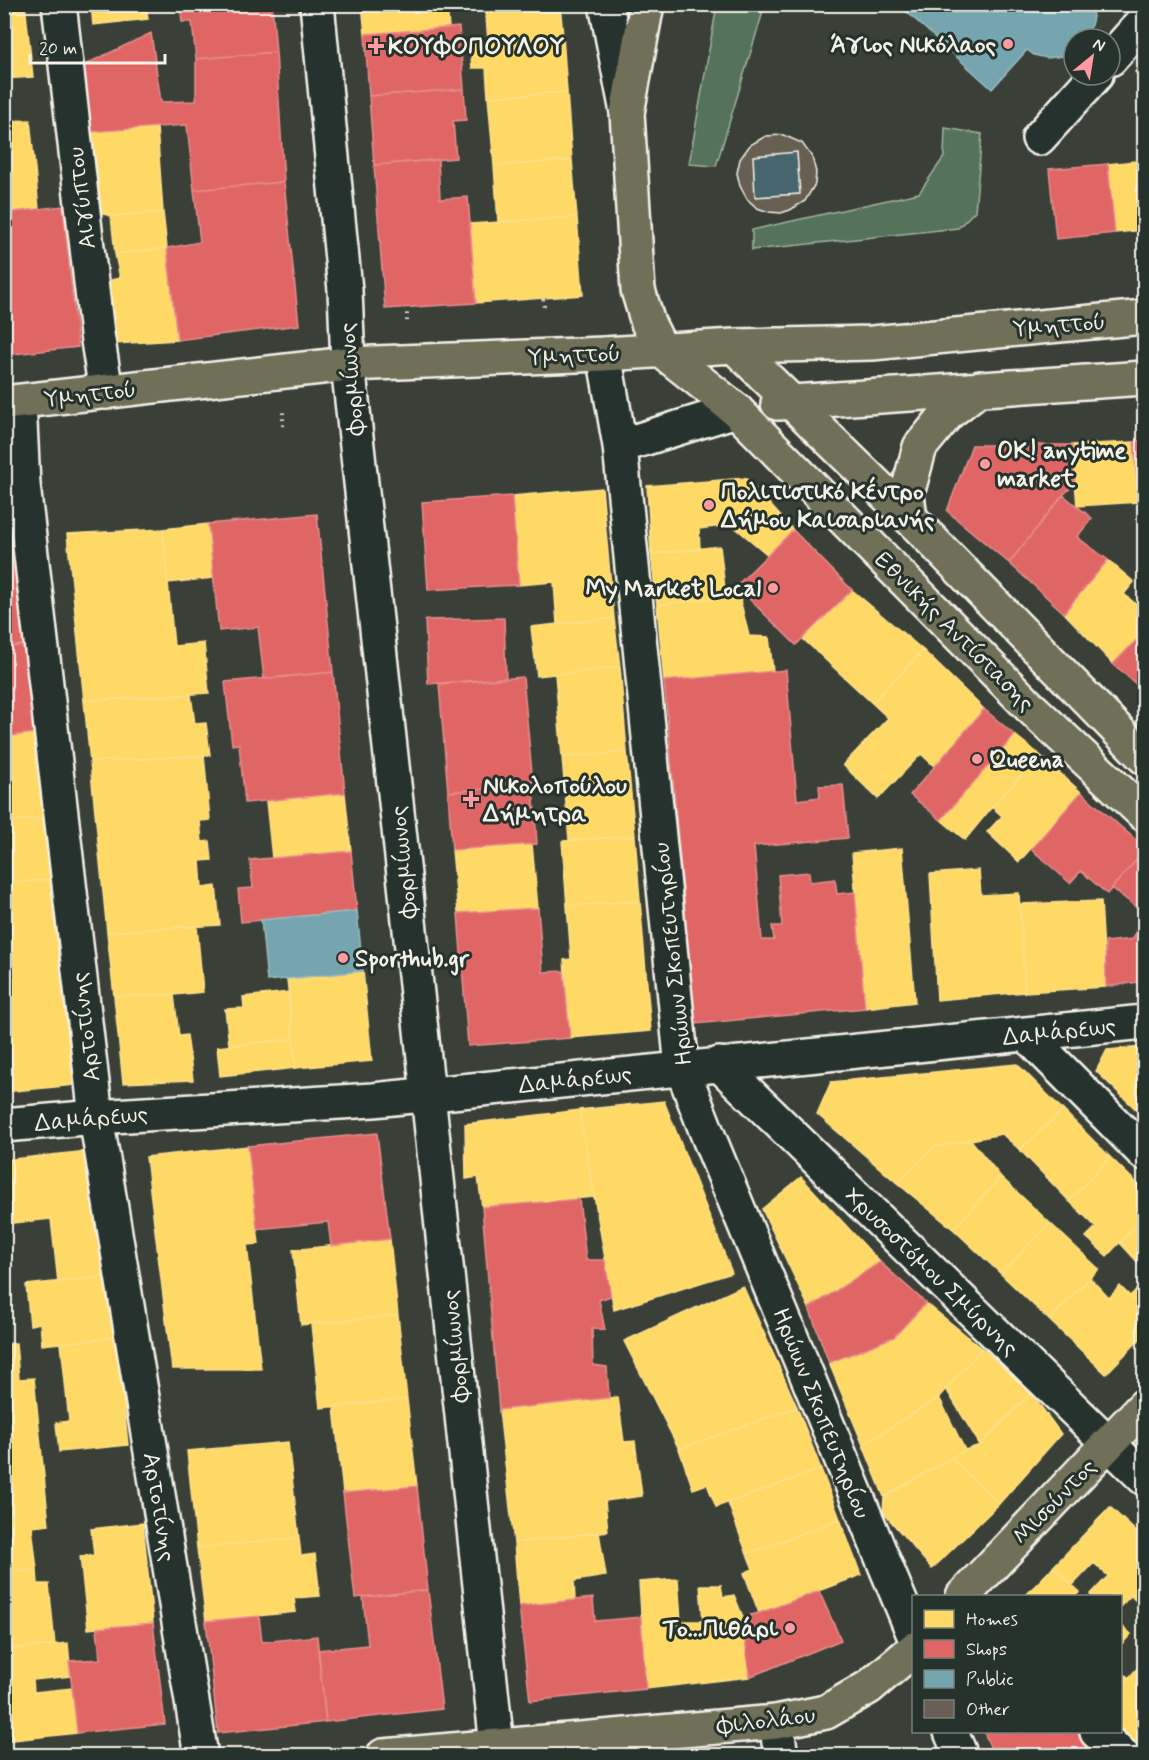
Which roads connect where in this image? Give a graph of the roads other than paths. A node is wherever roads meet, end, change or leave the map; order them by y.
1 (59, 4) edge
2 (317, 4) edge
3 (606, 4) edge
4 (646, 4) edge
5 (1144, 21) edge
6 (1122, 46) edge
7 (1085, 87) edge
8 (627, 113) junction
9 (1039, 138) dead end
10 (1144, 317) edge
11 (734, 346) junction
12 (662, 351) junction
13 (604, 354) junction
14 (348, 364) junction
15 (1144, 378) edge
16 (980, 388) junction
17 (106, 392) junction
18 (791, 402) junction
19 (12, 403) edge
20 (736, 410) junction
21 (620, 446) junction
22 (910, 518) junction
23 (1144, 758) edge
24 (1144, 814) edge
25 (1144, 1022) edge
26 (1026, 1034) junction
27 (719, 1064) junction
28 (682, 1068) junction
29 (428, 1094) junction
30 (96, 1117) junction
31 (4, 1125) edge
32 (1144, 1153) edge
33 (1144, 1406) edge
34 (1108, 1444) junction
35 (1144, 1478) edge
36 (964, 1595) edge
37 (912, 1630) edge
38 (912, 1651) edge
39 (776, 1722) junction
40 (952, 1733) edge
41 (1099, 1733) edge
42 (497, 1750) edge
43 (201, 1755) edge
44 (382, 1755) edge
45 (781, 1755) edge
46 (962, 1755) edge
47 (1123, 1755) edge

1 - 17 street, Αιγύπτου
2 - 14 street, Φορμίωνος
3 - 8 street
4 - 8 main road
5 - 6 street
7 - 9 street
8 - 12 main road
10 - 11 main road, Υμηττού
11 - 12 main road, Υμηττού
11 - 18 main road, Εθνικής Αντίστασης
12 - 13 main road, Υμηττού
12 - 20 main road, Εθνικής Αντίστασης
13 - 14 main road, Υμηττού
13 - 21 street, Ηρώων Σκοπευτηρίου
14 - 17 main road, Υμηττού
14 - 29 street, Φορμίωνος
15 - 16 main road
16 - 18 main road
16 - 22 main road
17 - 19 main road, Υμηττού
18 - 20 main road
18 - 22 main road, Εθνικής Αντίστασης
19 - 30 street, Αρτοτίνης
20 - 21 street
20 - 24 main road, Εθνικής Αντίστασης
21 - 28 street, Ηρώων Σκοπευτηρίου
22 - 23 main road, Εθνικής Αντίστασης
25 - 26 street, Δαμάρεως
26 - 27 street, Δαμάρεως
26 - 32 street
27 - 28 street, Δαμάρεως
27 - 34 street, Χρυσοστόμου Σμύρνης
28 - 29 street, Δαμάρεως
28 - 37 street, Ηρώων Σκοπευτηρίου
29 - 30 street, Δαμάρεως
29 - 42 street, Φορμίωνος
30 - 31 street, Δαμάρεως
30 - 43 street, Αρτοτίνης
33 - 34 main road, Μισούντος
34 - 35 street, Χρυσοστόμου Σμύρνης
34 - 36 main road, Μισούντος
38 - 39 main road, Φιλολάου
39 - 42 main road, Φιλολάου
39 - 45 street
40 - 46 street
41 - 47 street
42 - 44 main road, Φιλολάου

